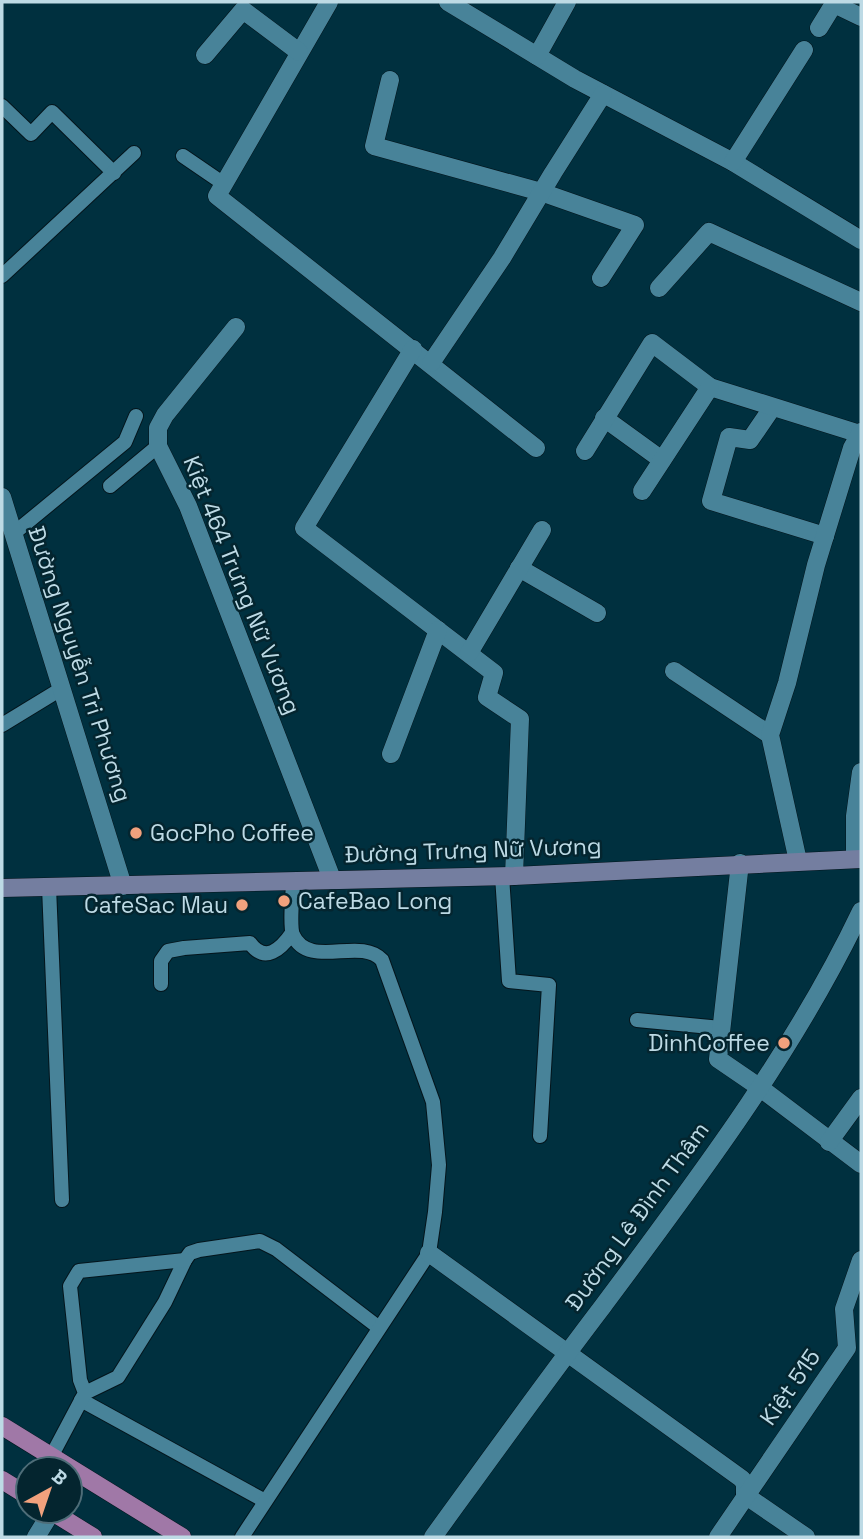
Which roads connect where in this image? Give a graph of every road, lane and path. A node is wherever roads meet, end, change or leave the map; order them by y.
1 (329, 2) edge
2 (448, 2) edge
3 (568, 2) edge
4 (834, 3) edge
5 (861, 17) edge
6 (819, 28) dead end
7 (804, 50) dead end
8 (299, 52) junction
9 (205, 55) dead end
10 (537, 56) junction
11 (390, 80) dead end
12 (603, 94) junction
13 (2, 106) edge
14 (134, 153) dead end
15 (183, 156) dead end
16 (733, 162) junction
17 (114, 173) junction
18 (224, 184) junction
19 (541, 192) junction
20 (861, 240) edge
21 (2, 276) edge
22 (601, 278) dead end
23 (659, 288) dead end
24 (861, 302) edge
25 (236, 327) dead end
26 (412, 349) junction
27 (430, 363) junction
28 (710, 387) junction
29 (772, 408) junction
30 (135, 416) dead end
31 (604, 418) junction
32 (860, 433) edge
33 (158, 446) junction
34 (536, 448) dead end
35 (584, 451) dead end
36 (662, 460) junction
37 (110, 486) dead end
38 (642, 491) dead end
39 (2, 498) edge
40 (542, 530) dead end
41 (13, 534) junction
42 (825, 536) junction
43 (519, 568) junction
44 (597, 614) dead end
45 (439, 630) junction
46 (469, 653) junction
47 (674, 671) dead end
48 (61, 689) junction
49 (2, 725) edge
50 (770, 735) junction
51 (391, 754) dead end
52 (861, 772) edge
53 (858, 859) edge
54 (798, 861) junction
55 (740, 863) junction
56 (508, 876) junction
57 (332, 879) junction
58 (293, 881) junction
59 (124, 886) junction
60 (50, 887) junction
61 (2, 888) edge
62 (861, 911) edge
63 (292, 933) junction
64 (161, 984) dead end
65 (637, 1020) dead end
66 (721, 1028) junction
67 (759, 1087) junction
68 (861, 1098) edge
69 (540, 1136) dead end
70 (829, 1142) junction
71 (861, 1164) edge
72 (62, 1200) dead end
73 (429, 1253) junction
74 (861, 1259) edge
75 (185, 1260) junction
76 (378, 1327) junction
77 (566, 1354) junction
78 (83, 1396) junction
79 (2, 1426) edge
80 (48, 1455) edge
81 (52, 1455) edge
82 (84, 1482) edge
83 (745, 1495) junction
84 (265, 1501) junction
85 (74, 1525) edge
86 (93, 1537) edge
87 (182, 1537) edge
88 (242, 1537) edge
89 (433, 1537) edge
90 (718, 1537) edge
91 (806, 1537) edge

1 - 8 street
2 - 10 street
3 - 10 street
4 - 5 street
4 - 6 street
7 - 16 street
8 - 9 street
8 - 18 street
10 - 12 street
11 - 19 street
12 - 16 street
12 - 19 street
13 - 17 lane
14 - 17 lane
15 - 18 lane
16 - 20 street
17 - 21 lane
18 - 26 street
19 - 22 street
19 - 27 street
23 - 24 street
25 - 33 street, Kiệt 464 Trưng Nữ Vương
26 - 27 street
26 - 45 street
27 - 34 street
28 - 29 street
28 - 31 street
28 - 36 street
29 - 32 street
29 - 42 street
30 - 41 lane
31 - 35 street
31 - 36 street
32 - 42 street
33 - 37 lane
33 - 57 street, Kiệt 464 Trưng Nữ Vương
36 - 38 street
39 - 41 street, Đường Nguyễn Tri Phương
40 - 43 street
41 - 48 street, Đường Nguyễn Tri Phương
42 - 50 street
43 - 44 street
43 - 46 street
45 - 46 street
45 - 51 street
46 - 56 street
47 - 50 street
48 - 49 lane
48 - 59 street, Đường Nguyễn Tri Phương
50 - 54 street
52 - 53 street
53 - 54 main road, Đường Trưng Nữ Vương
54 - 55 main road, Đường Trưng Nữ Vương
55 - 56 main road, Đường Trưng Nữ Vương
55 - 66 street
56 - 57 main road, Đường Trưng Nữ Vương
56 - 69 lane
57 - 58 main road, Đường Trưng Nữ Vương
58 - 59 main road, Đường Trưng Nữ Vương
58 - 63 lane
59 - 60 main road, Đường Trưng Nữ Vương
60 - 61 main road, Đường Trưng Nữ Vương
60 - 72 lane
62 - 67 street, Đường Lê Đình Thâm
63 - 64 lane
63 - 73 lane
65 - 66 lane
66 - 67 street
67 - 70 street
67 - 77 street, Đường Lê Đình Thâm
68 - 70 street
70 - 71 street
73 - 76 lane
73 - 77 street
74 - 83 street, Kiệt 515
75 - 76 lane
75 - 78 lane
75 - 78 lane
76 - 84 lane
77 - 83 street
77 - 89 street, Đường Lê Đình Thâm
78 - 81 lane
78 - 84 lane
79 - 80 main road
82 - 87 main road
83 - 90 street, Kiệt 515
83 - 91 street
84 - 88 lane
85 - 86 main road

